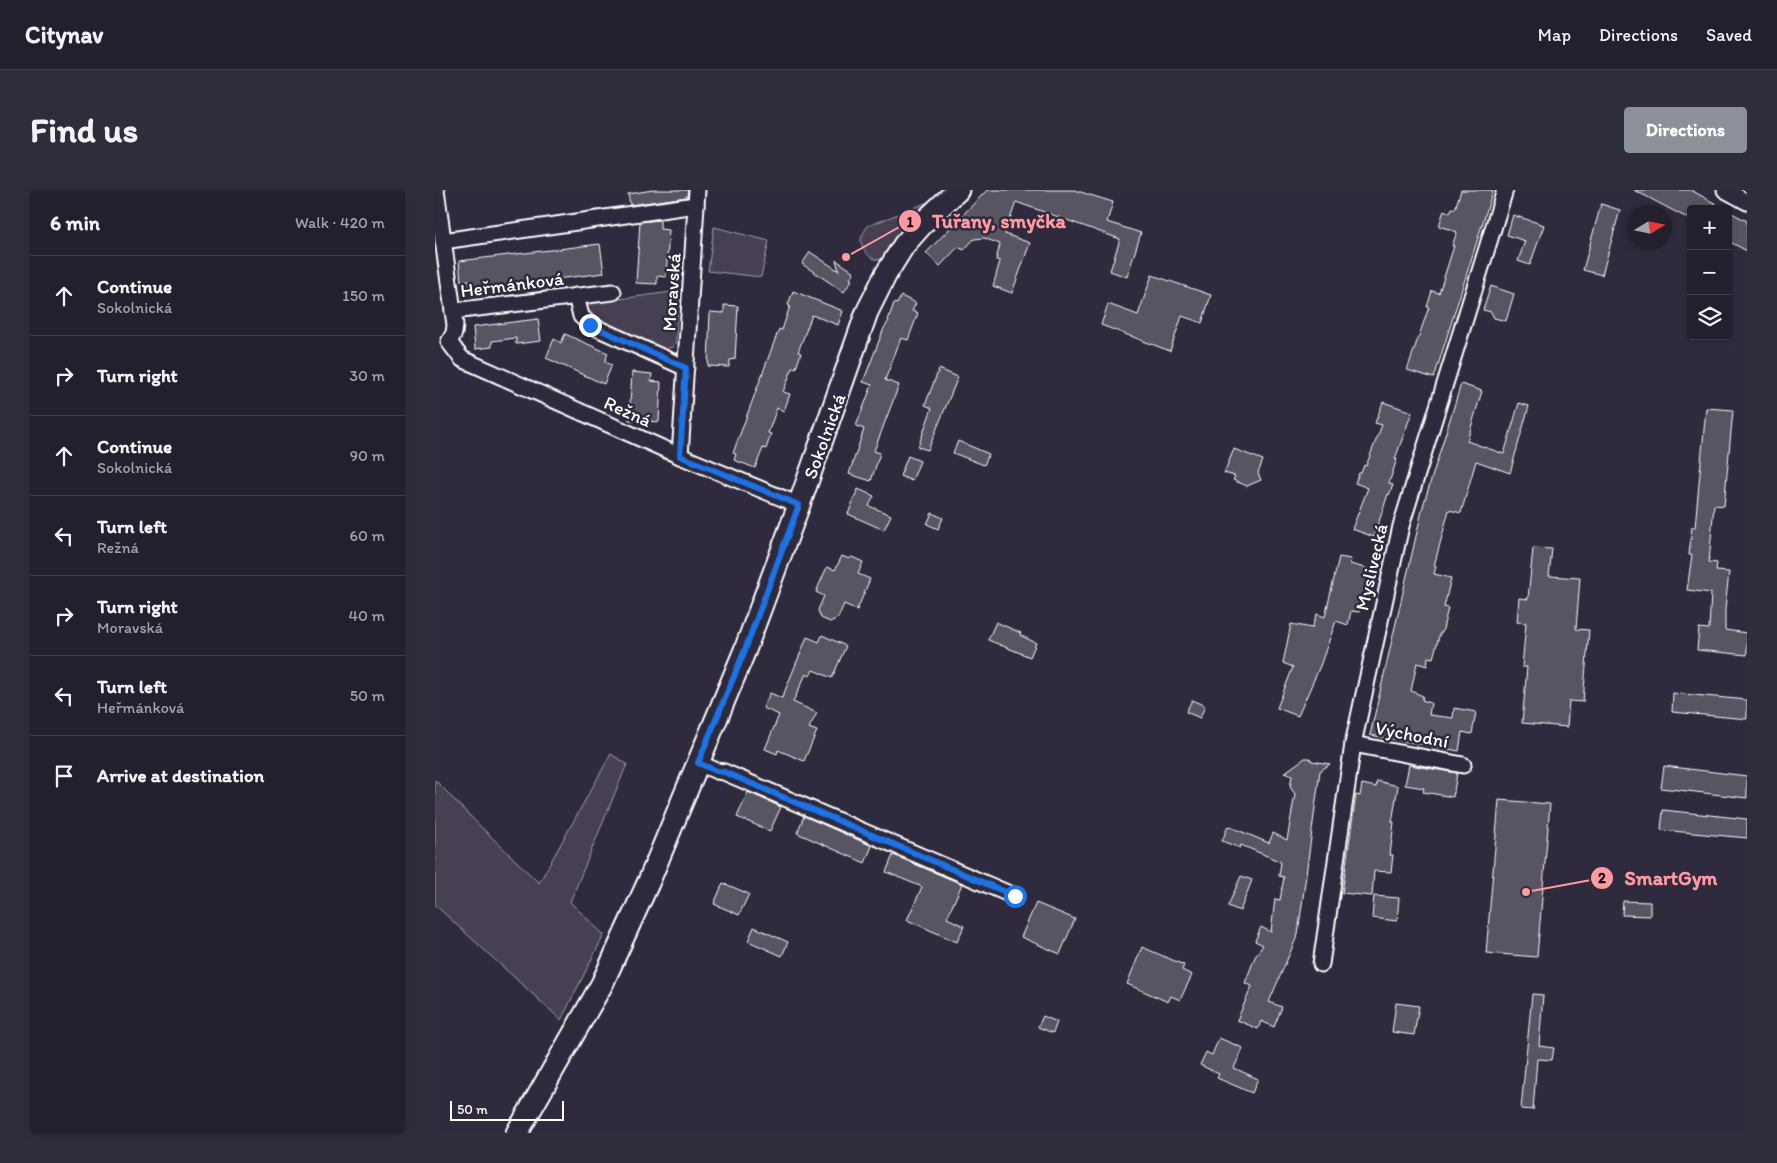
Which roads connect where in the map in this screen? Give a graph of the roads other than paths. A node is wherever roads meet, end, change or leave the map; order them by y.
1 (437, 190) edge
2 (958, 190) edge
3 (1505, 190) edge
4 (1725, 190) edge
5 (697, 197) edge
6 (1747, 202) edge
7 (443, 241) junction
8 (613, 292) dead end
9 (576, 296) junction
10 (453, 311) junction
11 (442, 344) edge
12 (686, 368) junction
13 (680, 456) junction
14 (799, 505) junction
15 (1353, 744) junction
16 (698, 763) junction
17 (1463, 765) dead end
18 (1015, 896) dead end
19 (1321, 964) dead end
20 (517, 1133) edge

1 - 7 street, Režná
2 - 14 main road, Sokolnická
3 - 15 street, Myslivecká
4 - 6 street
5 - 7 street
5 - 12 street, Moravská
7 - 10 street, Režná
8 - 9 street, Heřmánková
9 - 10 street, Heřmánková
9 - 12 street, Heřmánková
10 - 11 street, Režná
11 - 13 street, Režná
12 - 13 street, Moravská
13 - 14 street, Režná
14 - 16 main road, Sokolnická
15 - 17 street, Východní
15 - 19 street, Myslivecká
16 - 18 street
16 - 20 main road, Sokolnická

